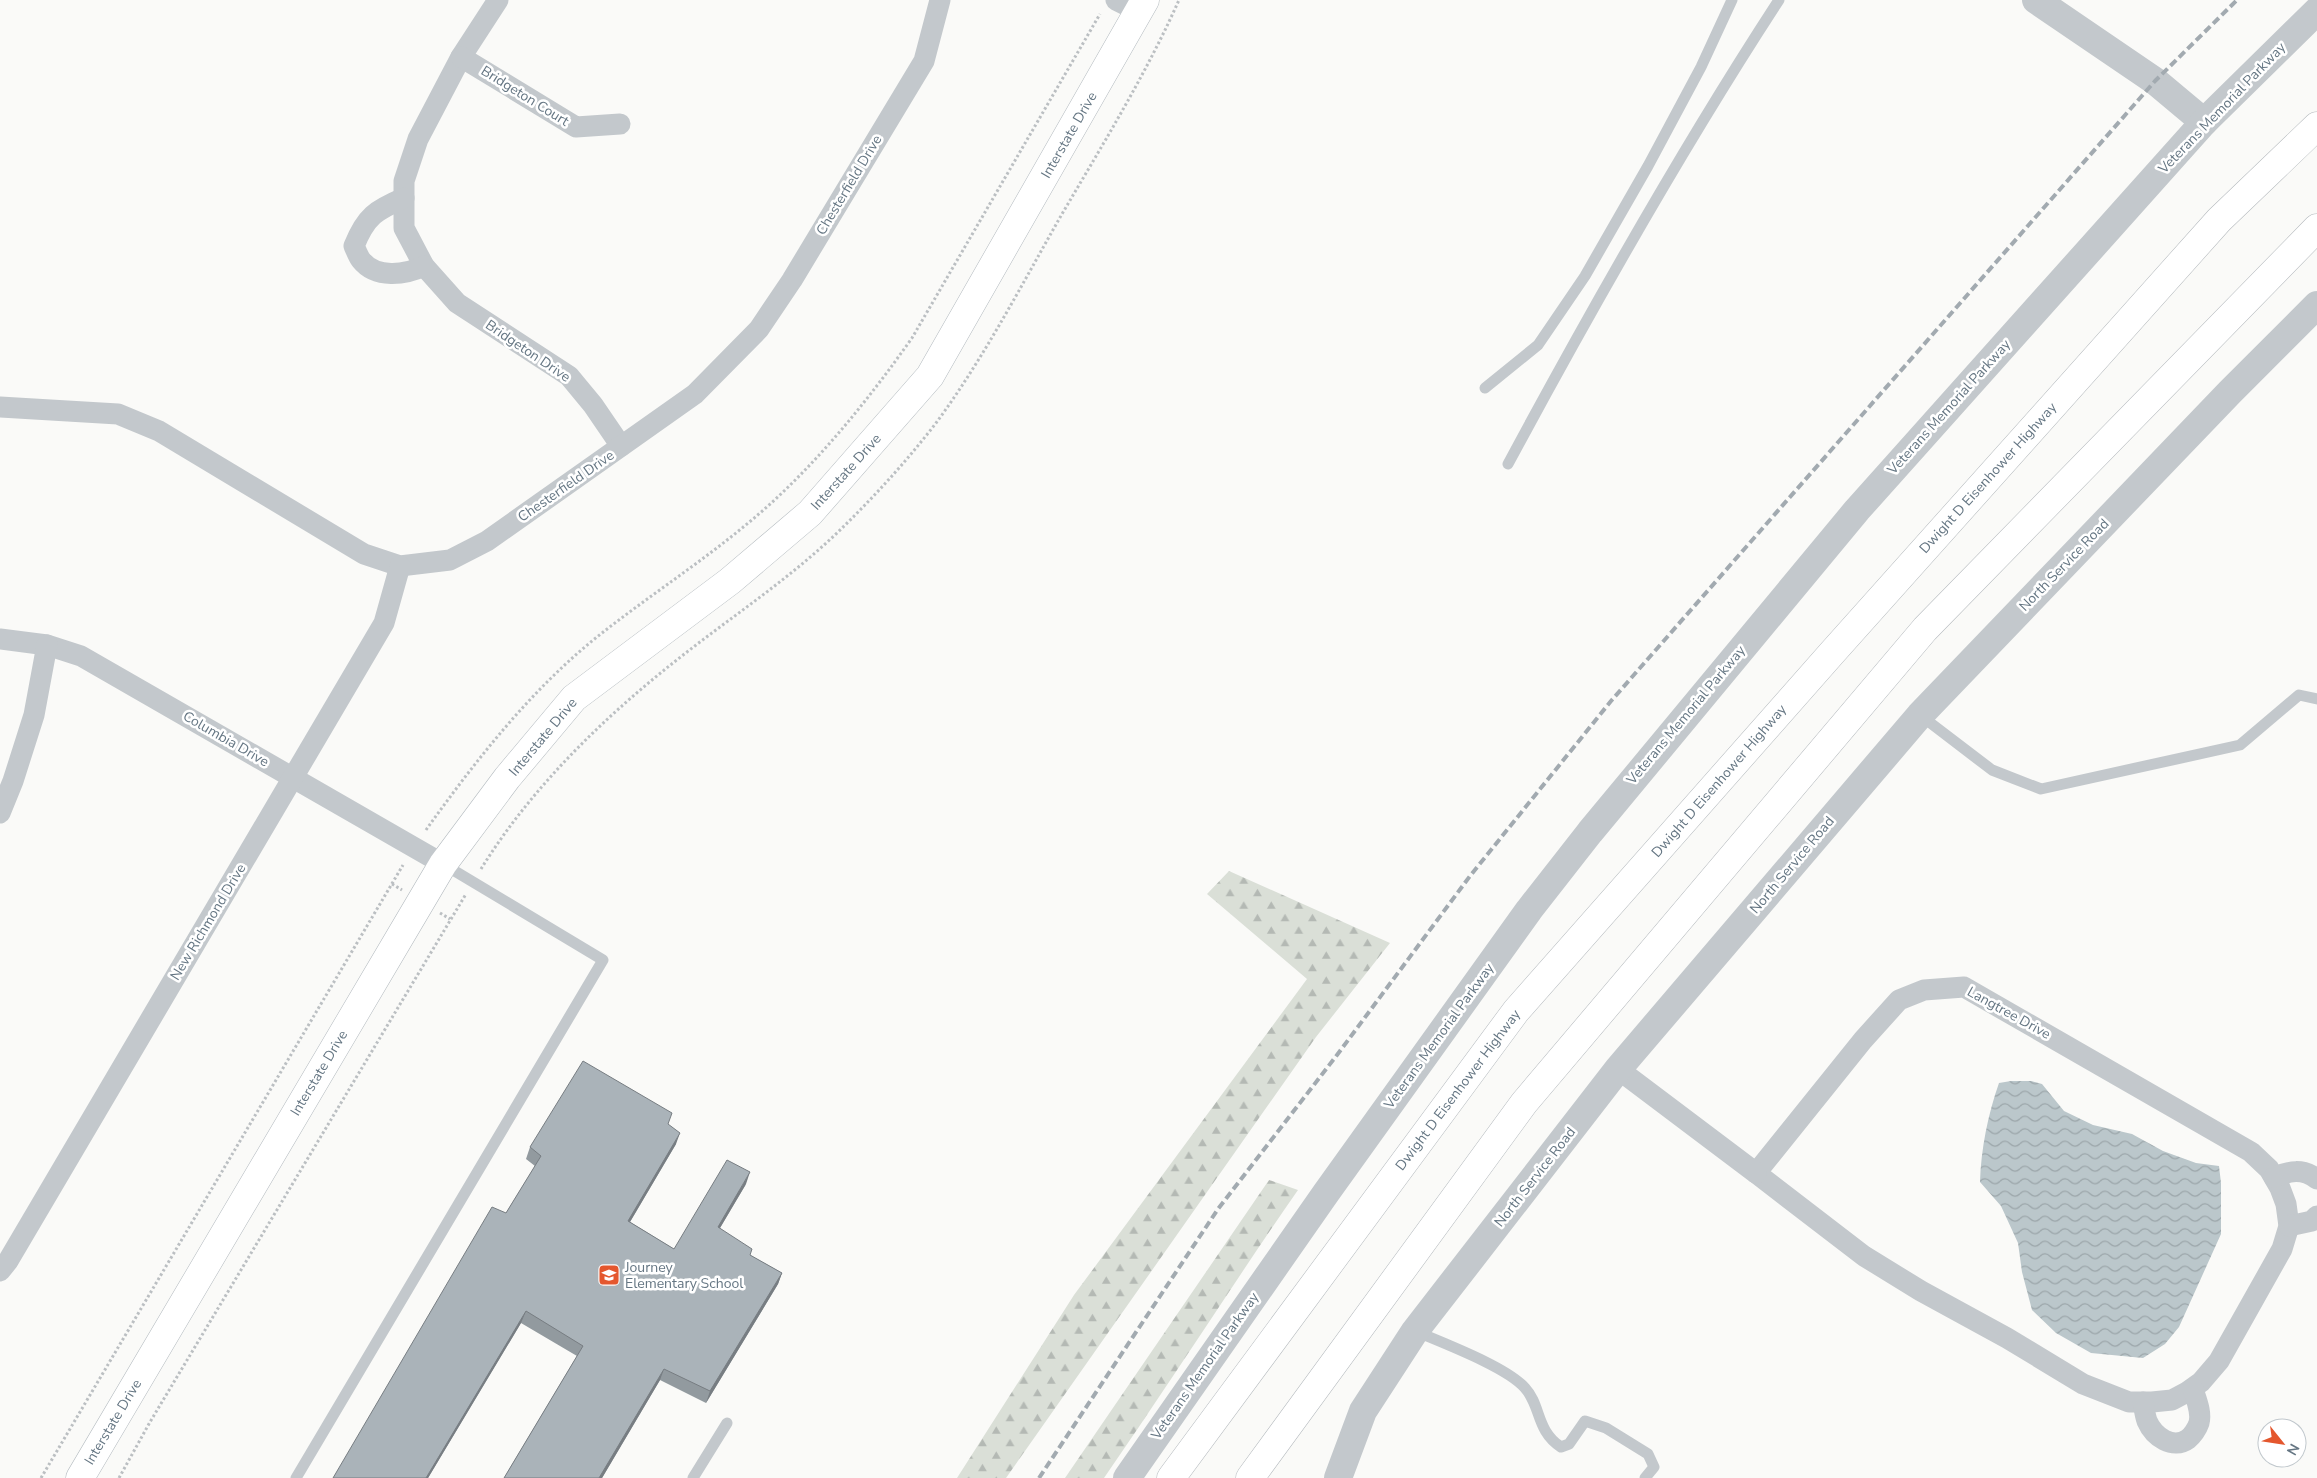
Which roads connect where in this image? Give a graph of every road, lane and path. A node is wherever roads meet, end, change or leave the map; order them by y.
1 (498, 0) edge
2 (940, 0) edge
3 (1732, 0) edge
4 (1779, 0) edge
5 (2036, 0) edge
6 (1134, 4) edge
7 (2317, 11) edge
8 (461, 57) junction
9 (2204, 122) junction
10 (620, 124) dead end
11 (2317, 126) edge
12 (404, 198) junction
13 (2317, 228) edge
14 (424, 266) junction
15 (2317, 305) edge
16 (1485, 388) dead end
17 (0, 407) edge
18 (622, 446) junction
19 (1508, 464) dead end
20 (400, 566) junction
21 (0, 639) edge
22 (47, 645) junction
23 (2317, 699) edge
24 (1920, 715) junction
25 (292, 778) junction
26 (0, 813) edge
27 (443, 864) junction
28 (463, 899) dead end
29 (1618, 1069) junction
30 (1756, 1173) junction
31 (2274, 1177) junction
32 (2317, 1179) edge
33 (2317, 1216) edge
34 (2289, 1226) junction
35 (0, 1270) edge
36 (1416, 1331) junction
37 (2193, 1389) junction
38 (2143, 1402) junction
39 (726, 1423) dead end
40 (86, 1476) edge
41 (119, 1478) edge
42 (296, 1478) edge
43 (693, 1478) edge
44 (1127, 1478) edge
45 (1171, 1478) edge
46 (1250, 1478) edge
47 (1338, 1478) edge
48 (1645, 1478) edge

1 - 8 street, Bridgeton Drive
2 - 18 street, Chesterfield Drive
3 - 16 lane
4 - 19 lane
5 - 9 street
6 - 27 main road, Interstate Drive
7 - 9 street, Veterans Memorial Parkway
8 - 10 street, Bridgeton Court
8 - 12 street, Bridgeton Drive
9 - 44 street, Veterans Memorial Parkway
11 - 45 main road, Dwight D Eisenhower Highway
12 - 14 street, Bridgeton Drive
12 - 14 street
13 - 46 main road
14 - 18 street, Bridgeton Drive
15 - 24 street, North Service Road
17 - 20 street, Chesterfield Drive
18 - 20 street, Chesterfield Drive
20 - 25 street, New Richmond Drive
21 - 22 street, Columbia Drive
22 - 25 street, Columbia Drive
22 - 26 street
23 - 24 lane
24 - 29 street, North Service Road
25 - 27 street, Columbia Drive
25 - 35 street, New Richmond Drive
27 - 40 main road, Interstate Drive
27 - 42 lane
28 - 41 path
29 - 30 street, Langtree Drive
29 - 36 street, North Service Road
30 - 31 street, Langtree Drive
30 - 38 street, Langtree Drive
31 - 32 street
31 - 34 street, Langtree Drive
33 - 34 street
34 - 37 street, Langtree Drive
36 - 47 street, North Service Road
36 - 48 lane
37 - 38 street, Langtree Drive
37 - 38 street
39 - 43 lane

